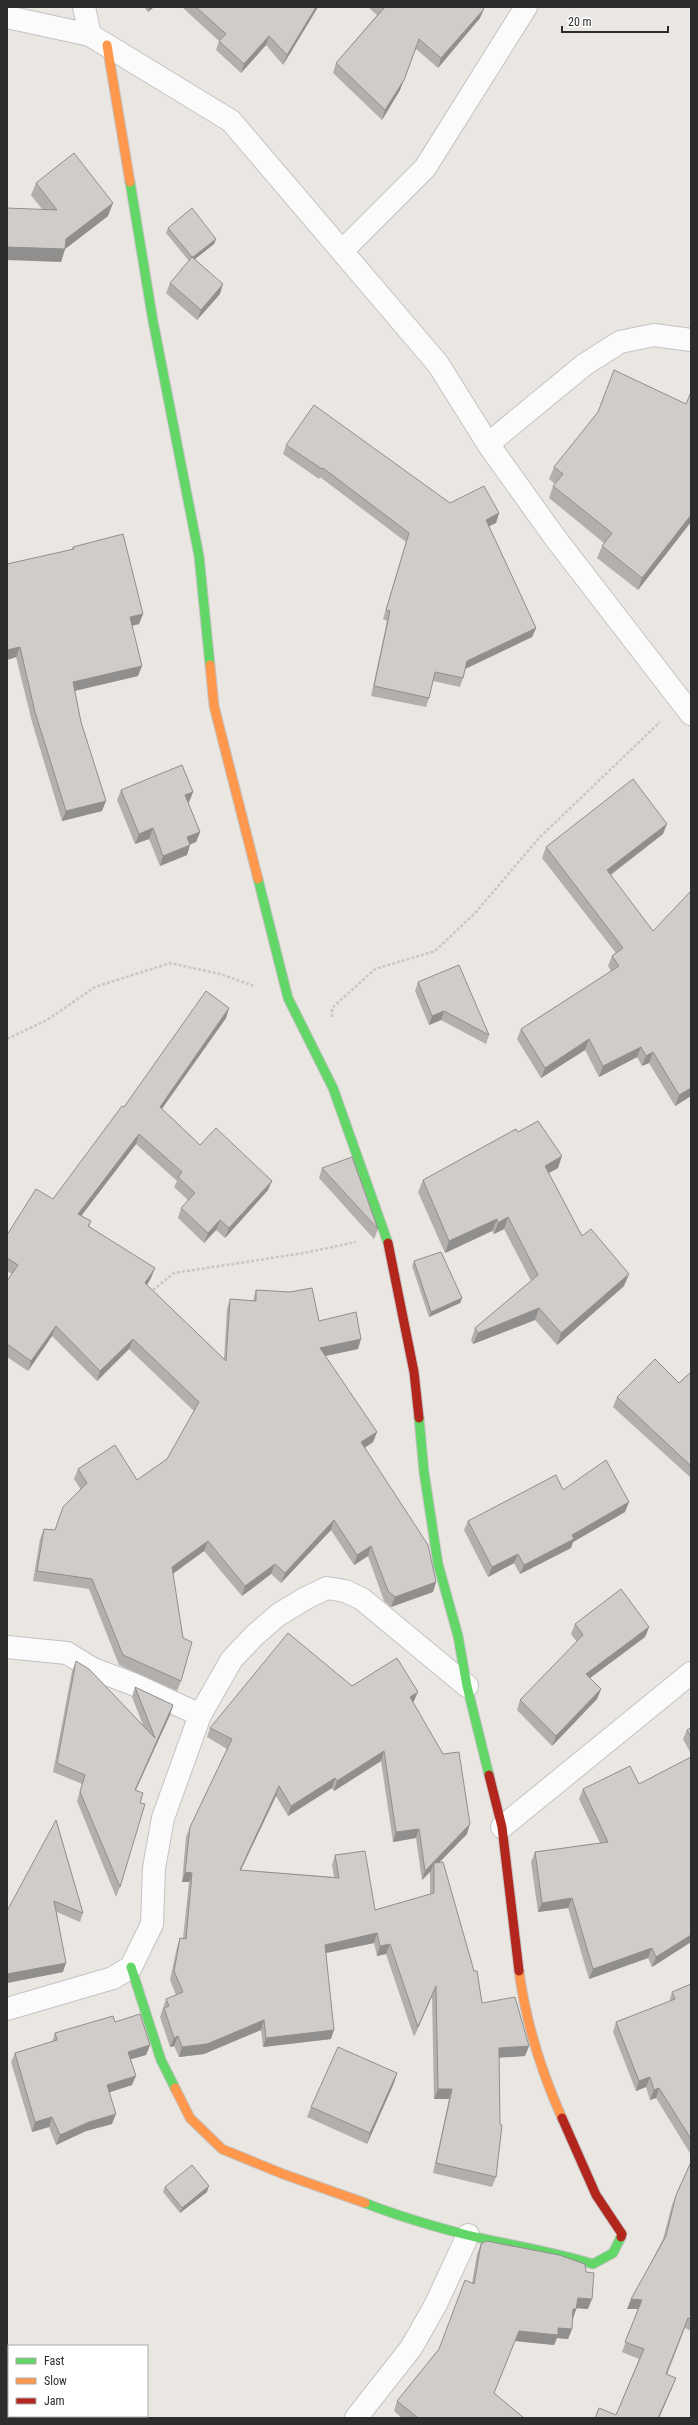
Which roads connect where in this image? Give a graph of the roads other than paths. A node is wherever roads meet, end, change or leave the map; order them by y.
1 (84, 7) edge
2 (526, 7) edge
3 (7, 17) edge
4 (99, 40) junction
5 (343, 250) junction
6 (691, 340) edge
7 (488, 444) junction
8 (686, 708) edge
9 (7, 1647) edge
10 (691, 1673) edge
11 (467, 1686) junction
12 (200, 1715) junction
13 (502, 1827) junction
14 (131, 1967) junction
15 (7, 2009) edge
16 (468, 2235) junction
17 (356, 2418) edge

1 - 4 street
2 - 5 street
3 - 4 street
4 - 5 street
4 - 11 street
5 - 7 street
6 - 7 street
7 - 8 street
9 - 12 street
10 - 13 street
11 - 12 street
11 - 13 street
12 - 14 street
13 - 16 street
14 - 15 street
14 - 16 street
16 - 17 street

